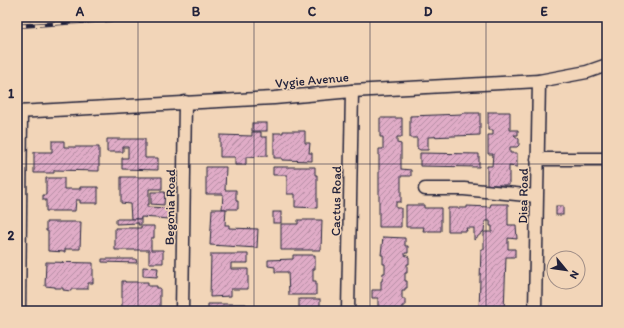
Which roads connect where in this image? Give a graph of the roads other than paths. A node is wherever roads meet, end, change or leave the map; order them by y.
1 (607, 65) edge
2 (540, 81) junction
3 (352, 91) junction
4 (185, 102) junction
5 (19, 112) edge
6 (537, 159) junction
7 (607, 159) edge
8 (425, 189) dead end
9 (536, 196) junction
10 (19, 311) edge
11 (182, 311) edge
12 (348, 311) edge
13 (535, 311) edge

1 - 2 street, Vygie Avenue
2 - 3 street, Vygie Avenue
2 - 6 street, Disa Road
3 - 4 street, Vygie Avenue
3 - 12 street, Cactus Road
4 - 5 street, Vygie Avenue
4 - 11 street, Begonia Road
5 - 10 street
6 - 7 street
6 - 9 street, Disa Road
8 - 9 street
9 - 13 street, Disa Road

